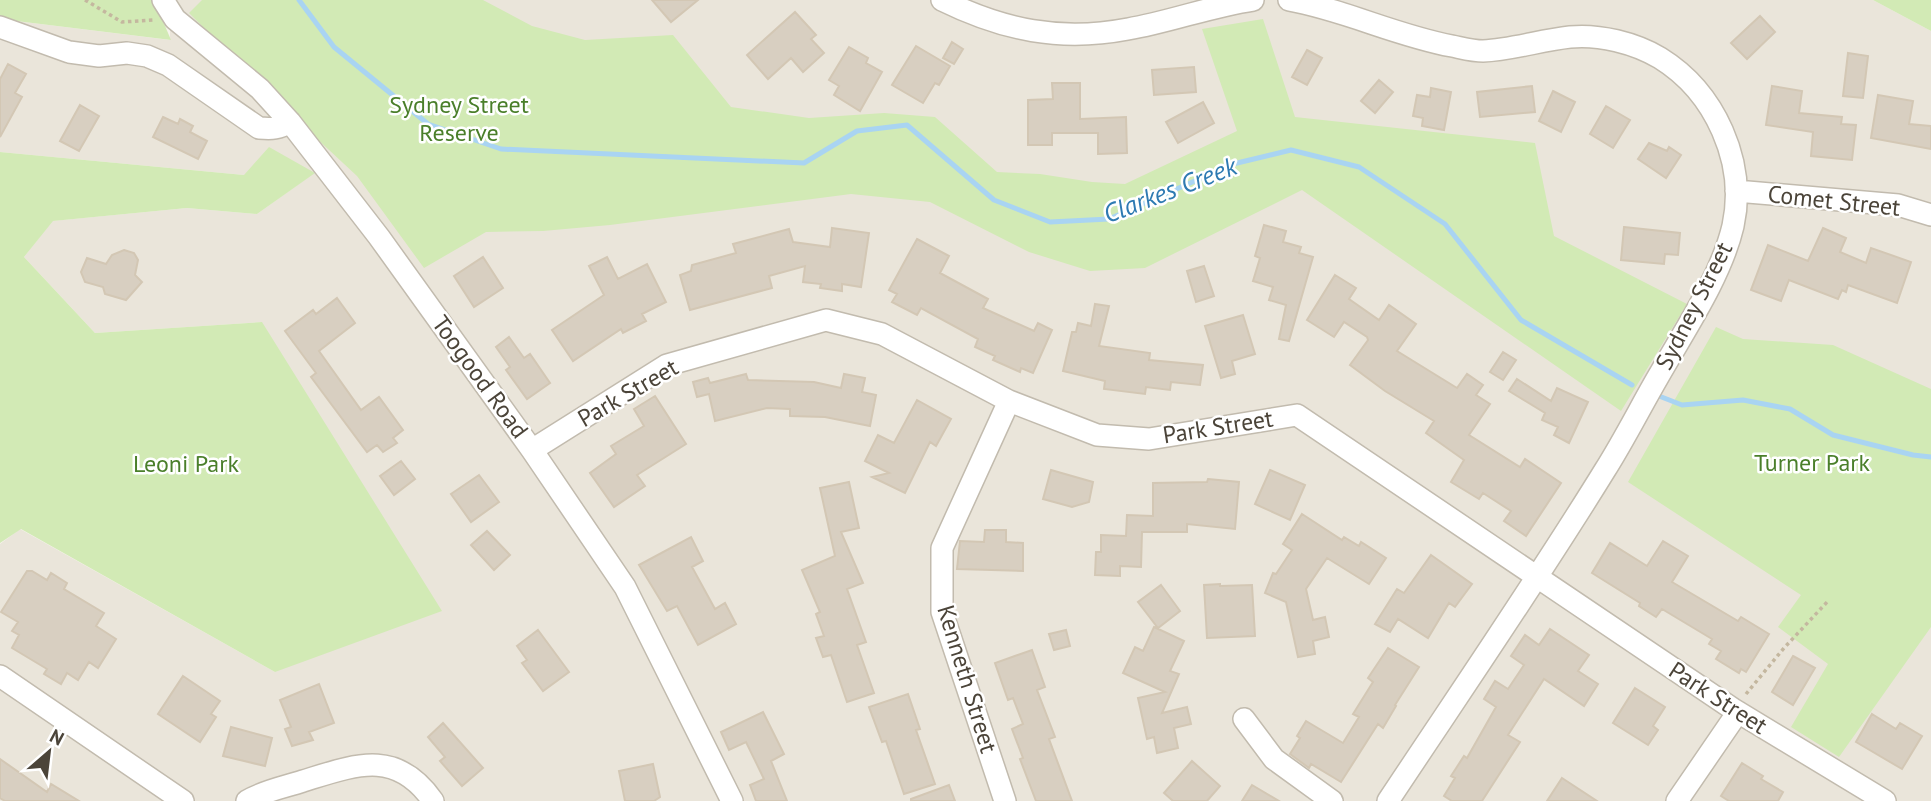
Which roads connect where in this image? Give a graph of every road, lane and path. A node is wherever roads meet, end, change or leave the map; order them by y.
1 (85, 0) edge
2 (163, 0) edge
3 (942, 0) edge
4 (1253, 0) edge
5 (1289, 0) edge
6 (175, 19) junction
7 (0, 27) edge
8 (290, 122) junction
9 (1736, 191) junction
10 (1931, 215) edge
11 (1009, 401) junction
12 (532, 450) junction
13 (1536, 577) junction
14 (1829, 600) dead end
15 (0, 676) edge
16 (1736, 711) junction
17 (1244, 719) dead end
18 (183, 801) edge
19 (247, 801) edge
20 (433, 801) edge
21 (732, 801) edge
22 (1005, 801) edge
23 (1332, 801) edge
24 (1388, 801) edge
25 (1677, 801) edge
26 (1885, 801) edge

1 - 6 path
2 - 6 street, Toogood Road
3 - 4 street
5 - 9 street, Sydney Street
6 - 8 street, Toogood Road
7 - 8 street
8 - 12 street, Toogood Road
9 - 10 street, Comet Street
9 - 13 street, Sydney Street
11 - 12 street, Park Street
11 - 13 street, Park Street
11 - 22 street, Kenneth Street
12 - 21 street, Toogood Road
13 - 16 street, Park Street
13 - 24 street, Sydney Street
14 - 16 path
15 - 18 street
16 - 25 street
16 - 26 street, Park Street
17 - 23 street
19 - 20 street

